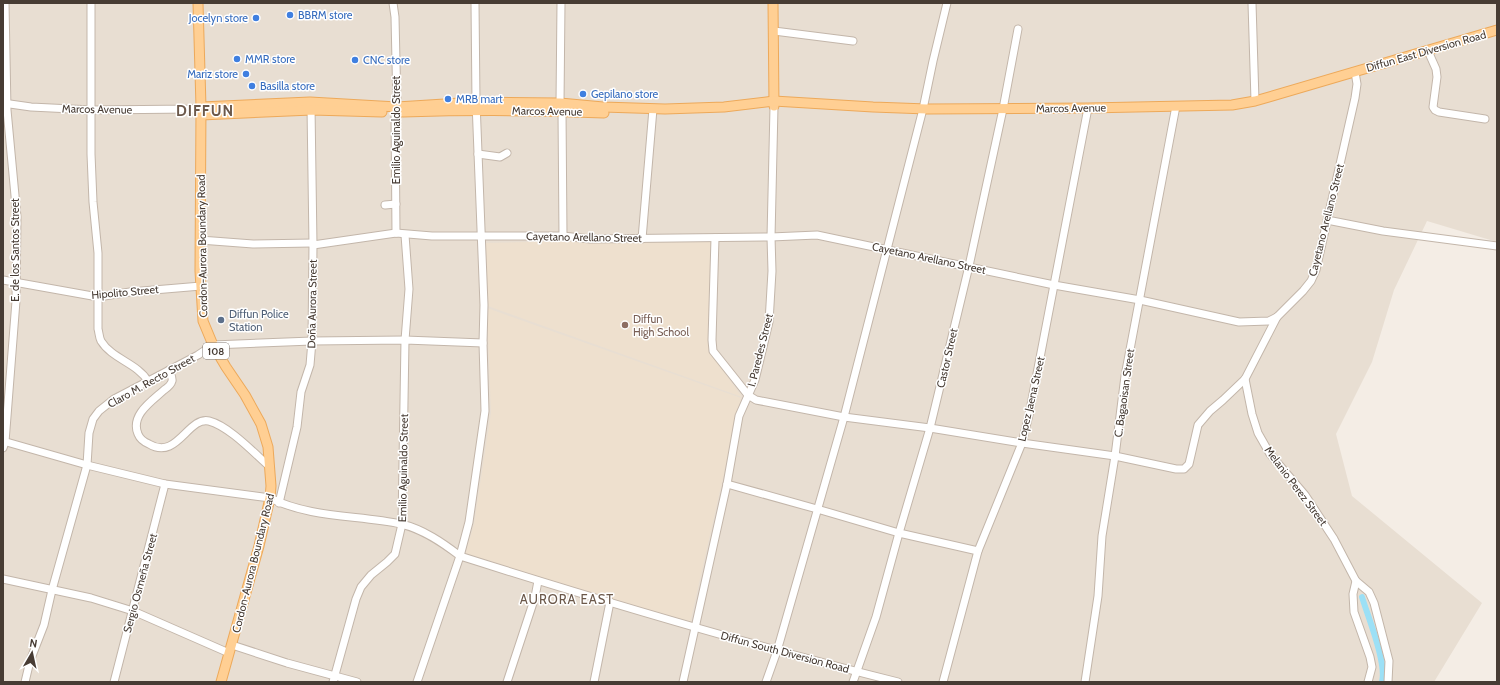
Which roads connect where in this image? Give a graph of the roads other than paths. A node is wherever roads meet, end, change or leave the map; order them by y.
1 (5, 3) edge
2 (91, 3) edge
3 (198, 3) edge
4 (393, 3) edge
5 (475, 3) edge
6 (560, 3) edge
7 (773, 3) edge
8 (947, 3) edge
9 (1252, 3) edge
10 (1018, 29) dead end
11 (1497, 30) edge
12 (774, 31) junction
13 (853, 41) dead end
14 (1428, 51) junction
15 (1355, 72) junction
16 (1255, 101) junction
17 (777, 103) junction
18 (311, 106) junction
19 (476, 106) junction
20 (1176, 106) junction
21 (5, 107) edge
22 (561, 107) junction
23 (1088, 108) junction
24 (923, 109) junction
25 (1003, 109) junction
26 (92, 110) junction
27 (396, 110) junction
28 (201, 111) junction
29 (653, 111) junction
30 (1485, 119) dead end
31 (507, 153) dead end
32 (478, 154) junction
33 (390, 190) dead end
34 (396, 201) junction
35 (385, 205) dead end
36 (1327, 220) junction
37 (396, 233) junction
38 (405, 235) junction
39 (482, 236) junction
40 (563, 236) junction
41 (771, 237) junction
42 (715, 238) junction
43 (642, 239) junction
44 (200, 240) junction
45 (313, 244) junction
46 (1497, 246) edge
47 (888, 250) junction
48 (969, 266) junction
49 (3, 280) edge
50 (16, 283) junction
51 (1054, 285) junction
52 (201, 286) junction
53 (98, 297) junction
54 (1140, 300) junction
55 (1277, 317) junction
56 (405, 340) junction
57 (312, 341) junction
58 (483, 343) junction
59 (213, 345) junction
60 (169, 370) junction
61 (1245, 379) junction
62 (148, 381) junction
63 (748, 396) junction
64 (844, 417) junction
65 (930, 428) junction
66 (1022, 443) junction
67 (4, 444) edge
68 (1115, 456) junction
69 (87, 465) junction
70 (270, 467) junction
71 (165, 484) junction
72 (727, 484) junction
73 (270, 498) junction
74 (279, 503) junction
75 (817, 509) junction
76 (402, 524) junction
77 (899, 533) junction
78 (978, 551) junction
79 (460, 556) junction
80 (3, 580) edge
81 (538, 581) junction
82 (1356, 581) junction
83 (52, 590) junction
84 (610, 602) junction
85 (133, 611) junction
86 (695, 628) junction
87 (231, 649) junction
88 (777, 651) junction
89 (856, 672) junction
90 (334, 679) edge
91 (25, 682) edge
92 (114, 682) edge
93 (221, 682) edge
94 (357, 682) edge
95 (418, 682) edge
96 (507, 682) edge
97 (594, 682) edge
98 (683, 682) edge
99 (766, 682) edge
100 (852, 682) edge
101 (898, 682) edge
102 (943, 682) edge
103 (1085, 682) edge
104 (1368, 682) edge
105 (1388, 682) edge

1 - 21 street, E. de los Santos Street
2 - 26 street
3 - 28 main road, Cordon-Aurora Boundary Road / 108
4 - 27 street, Emilio Aguinaldo Street
5 - 19 street
6 - 22 street
7 - 12 main road
8 - 24 street
9 - 16 street
10 - 25 street, Castor Street
11 - 14 main road, Diffun East Diversion Road
12 - 13 street
12 - 17 main road
14 - 15 main road, Diffun East Diversion Road
14 - 30 street
15 - 16 main road, Marcos Avenue
15 - 36 street, Cayetano Arellano Street
16 - 20 main road, Marcos Avenue
17 - 24 main road, Marcos Avenue
17 - 29 main road, Marcos Avenue
17 - 41 street, I. Paredes Street
18 - 27 main road, Marcos Avenue
18 - 28 main road, Marcos Avenue
18 - 45 street, Doña Aurora Street
19 - 22 main road, Marcos Avenue
19 - 27 main road, Marcos Avenue
19 - 32 street
20 - 23 main road, Marcos Avenue
20 - 54 street, C. Bagaoisan Street
21 - 26 street, Marcos Avenue
21 - 50 street, E. de los Santos Street
22 - 29 main road, Marcos Avenue
22 - 40 street
23 - 25 main road, Marcos Avenue
23 - 51 street, Lopez Jaena Street
24 - 25 main road, Marcos Avenue
24 - 47 street
25 - 48 street, Castor Street
26 - 28 street, Marcos Avenue
26 - 53 street
27 - 34 street, Emilio Aguinaldo Street
28 - 44 main road, Cordon-Aurora Boundary Road / 108
29 - 43 street
31 - 32 street
32 - 39 street
33 - 34 street
34 - 35 street
34 - 37 street, Emilio Aguinaldo Street
36 - 46 street
36 - 55 street, Cayetano Arellano Street
37 - 38 street, Cayetano Arellano Street
37 - 45 street, Cayetano Arellano Street
38 - 39 street, Cayetano Arellano Street
38 - 56 street, Emilio Aguinaldo Street
39 - 40 street, Cayetano Arellano Street
39 - 58 street
40 - 43 street, Cayetano Arellano Street
41 - 42 street, Cayetano Arellano Street
41 - 47 street, Cayetano Arellano Street
41 - 63 street, I. Paredes Street
42 - 43 street, Cayetano Arellano Street
42 - 63 street
44 - 45 street, Cayetano Arellano Street
44 - 52 main road, Cordon-Aurora Boundary Road / 108
45 - 57 street, Doña Aurora Street
47 - 48 street, Cayetano Arellano Street
47 - 64 street
48 - 51 street, Cayetano Arellano Street
48 - 65 street, Castor Street
49 - 50 street, Hipolito Street
50 - 53 street, Hipolito Street
50 - 67 street, E. de los Santos Street
51 - 54 street, Cayetano Arellano Street
51 - 66 street, Lopez Jaena Street
52 - 53 street, Hipolito Street
52 - 59 main road, Cordon-Aurora Boundary Road / 108
53 - 62 street
54 - 55 street, Cayetano Arellano Street
54 - 68 street, C. Bagaoisan Street
55 - 61 street
56 - 57 street, Claro M. Recto Street
56 - 58 street, Claro M. Recto Street
56 - 76 street, Emilio Aguinaldo Street
57 - 59 street, Claro M. Recto Street
57 - 74 street, Doña Aurora Street
58 - 79 street
59 - 60 street, Claro M. Recto Street
59 - 70 main road, Cordon-Aurora Boundary Road / 108
60 - 62 street, Claro M. Recto Street
60 - 70 street
61 - 68 street
61 - 82 street, Melanio Perez Street
62 - 69 street, Claro M. Recto Street
63 - 64 street
63 - 72 street, I. Paredes Street
64 - 65 street
64 - 75 street
65 - 66 street
65 - 77 street, Castor Street
66 - 68 street
66 - 78 street, Lopez Jaena Street
67 - 69 street
68 - 103 street, C. Bagaoisan Street
69 - 71 street
69 - 83 street, Claro M. Recto Street
70 - 73 main road, Cordon-Aurora Boundary Road / 108
71 - 73 street
71 - 85 street, Sergio Osmeña Street
72 - 75 street
72 - 86 street, I. Paredes Street
73 - 74 street
73 - 87 main road, Cordon-Aurora Boundary Road / 108
74 - 76 street
75 - 77 street
75 - 88 street
76 - 79 street
76 - 90 street, Emilio Aguinaldo Street
77 - 78 street
77 - 89 street, Castor Street
78 - 102 street, Lopez Jaena Street
79 - 81 street, Diffun South Diversion Road
79 - 95 street
80 - 83 street
81 - 84 street, Diffun South Diversion Road
81 - 96 street
82 - 104 street
82 - 105 street, Melanio Perez Street
83 - 85 street
83 - 91 street, Claro M. Recto Street
84 - 86 street, Diffun South Diversion Road
84 - 97 street
85 - 87 street
85 - 92 street, Sergio Osmeña Street
86 - 88 street, Diffun South Diversion Road
86 - 98 street, I. Paredes Street
87 - 90 street
87 - 93 main road, Cordon-Aurora Boundary Road / 108
88 - 89 street, Diffun South Diversion Road
88 - 99 street
89 - 100 street, Castor Street
89 - 101 street, Diffun South Diversion Road
90 - 94 street

